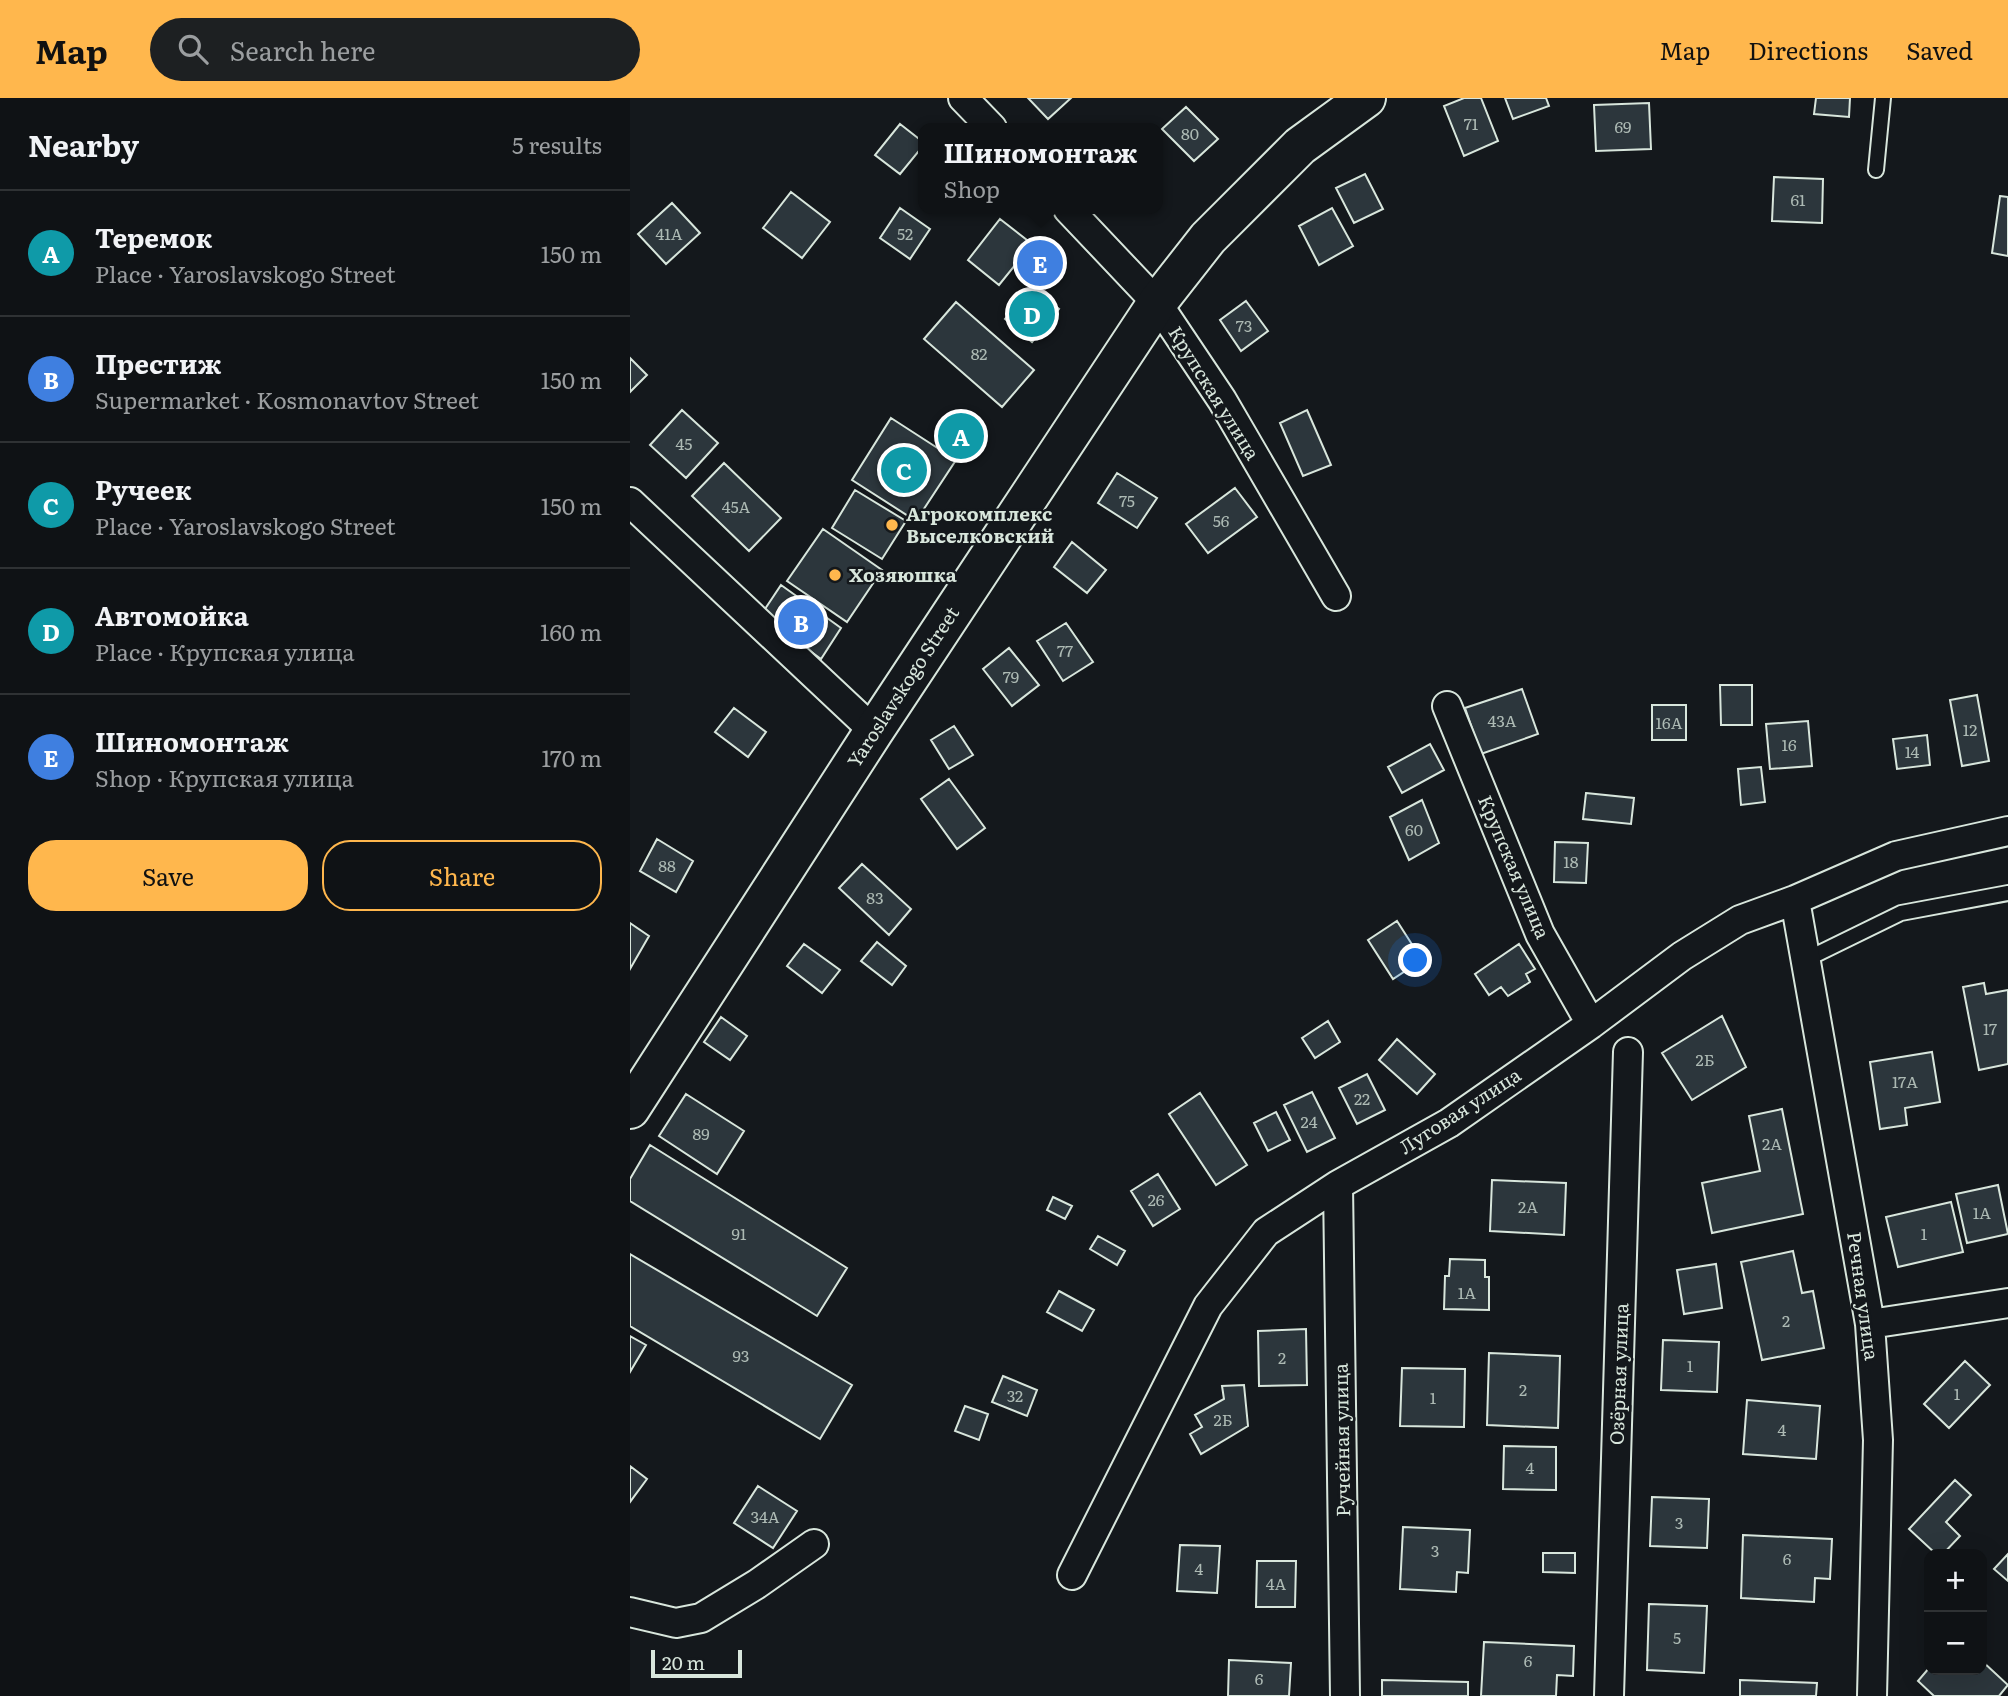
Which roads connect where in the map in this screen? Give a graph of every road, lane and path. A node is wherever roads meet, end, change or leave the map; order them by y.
1 (963, 98) edge
2 (1366, 98) edge
3 (1883, 98) edge
4 (987, 123) edge
5 (1876, 170) dead end
6 (1073, 214) edge
7 (1157, 303) junction
8 (630, 502) edge
9 (1336, 596) dead end
10 (1447, 706) dead end
11 (874, 731) junction
12 (2008, 831) edge
13 (2008, 893) edge
14 (1795, 900) junction
15 (1807, 959) junction
16 (1591, 1024) junction
17 (1628, 1052) dead end
18 (630, 1109) edge
19 (1338, 1185) junction
20 (2008, 1303) edge
21 (1870, 1324) junction
22 (814, 1544) dead end
23 (1072, 1575) dead end
24 (630, 1612) edge
25 (1346, 1696) edge
26 (1609, 1696) edge
27 (1872, 1696) edge

1 - 4 street
2 - 7 street, Yaroslavskogo Street
3 - 5 lane
6 - 7 street, Крупская улица
7 - 9 street, Крупская улица
7 - 11 street, Yaroslavskogo Street
8 - 11 street
10 - 16 street, Крупская улица
11 - 18 street, Yaroslavskogo Street
12 - 14 street, Луговая улица
13 - 15 lane
14 - 15 street, Речная улица
14 - 16 street, Луговая улица
15 - 21 street, Речная улица
16 - 19 street, Луговая улица
17 - 26 street, Озёрная улица
19 - 23 street, Луговая улица
19 - 25 street, Ручейная улица
20 - 21 street
21 - 27 street, Речная улица
22 - 24 street

